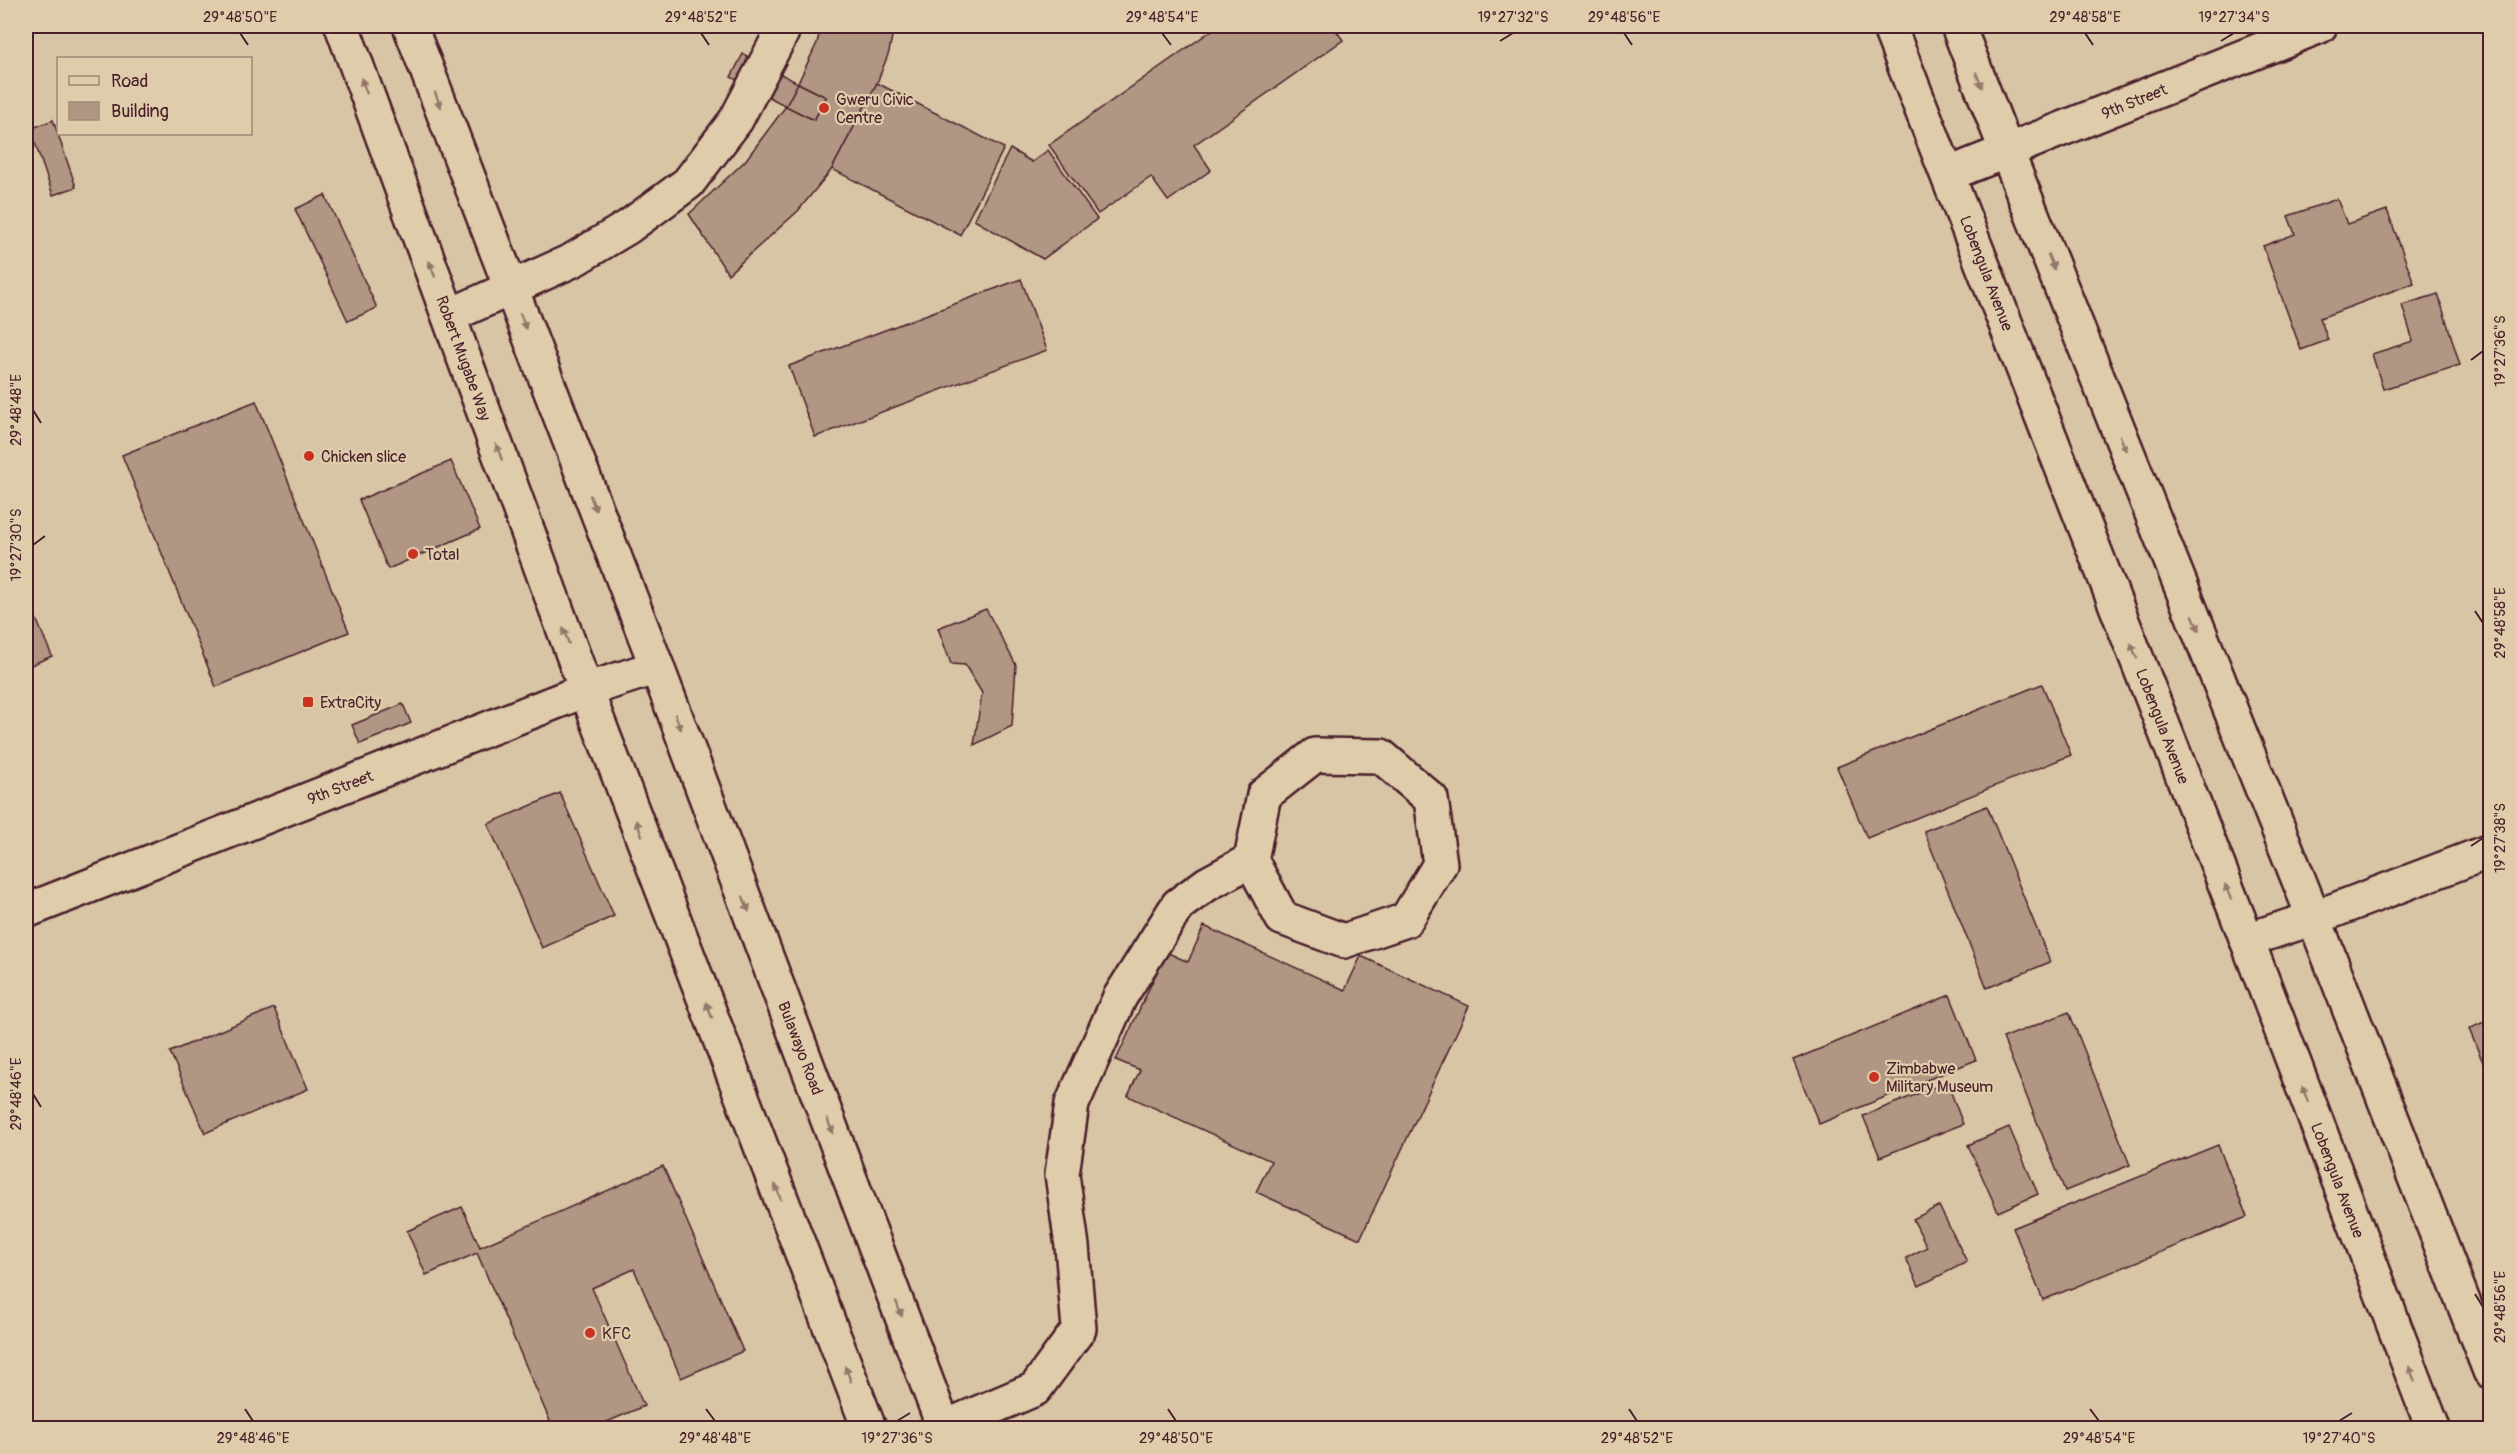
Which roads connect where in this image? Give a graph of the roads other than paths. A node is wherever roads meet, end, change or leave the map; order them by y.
1 (342, 26) edge
2 (410, 26) edge
3 (783, 26) edge
4 (1889, 26) edge
5 (1958, 26) edge
6 (2320, 26) edge
7 (2007, 152) junction
8 (1948, 174) junction
9 (510, 288) junction
10 (449, 316) junction
11 (657, 667) junction
12 (586, 690) junction
13 (2490, 851) edge
14 (1251, 860) junction
15 (26, 910) edge
16 (2314, 918) junction
17 (2247, 940) junction
18 (2490, 1371) edge
19 (869, 1428) edge
20 (944, 1428) edge
21 (2433, 1428) edge

10 -> 1 main road, Robert Mugabe Way
2 -> 9 main road
3 - 9 main road
4 - 8 main road, Lobengula Avenue
5 -> 7 main road
6 - 7 main road, 9th Street
7 - 8 main road, 9th Street
7 -> 16 main road
17 -> 8 main road, Lobengula Avenue
9 - 10 main road
9 -> 11 main road
12 -> 10 main road, Robert Mugabe Way
11 - 12 main road, 9th Street
11 -> 20 main road, Bulawayo Road
12 - 15 main road, 9th Street
19 -> 12 main road
13 - 16 main road
14 - 14 main road
14 - 20 main road
16 - 17 main road
16 - 18 main road
21 -> 17 main road, Lobengula Avenue

